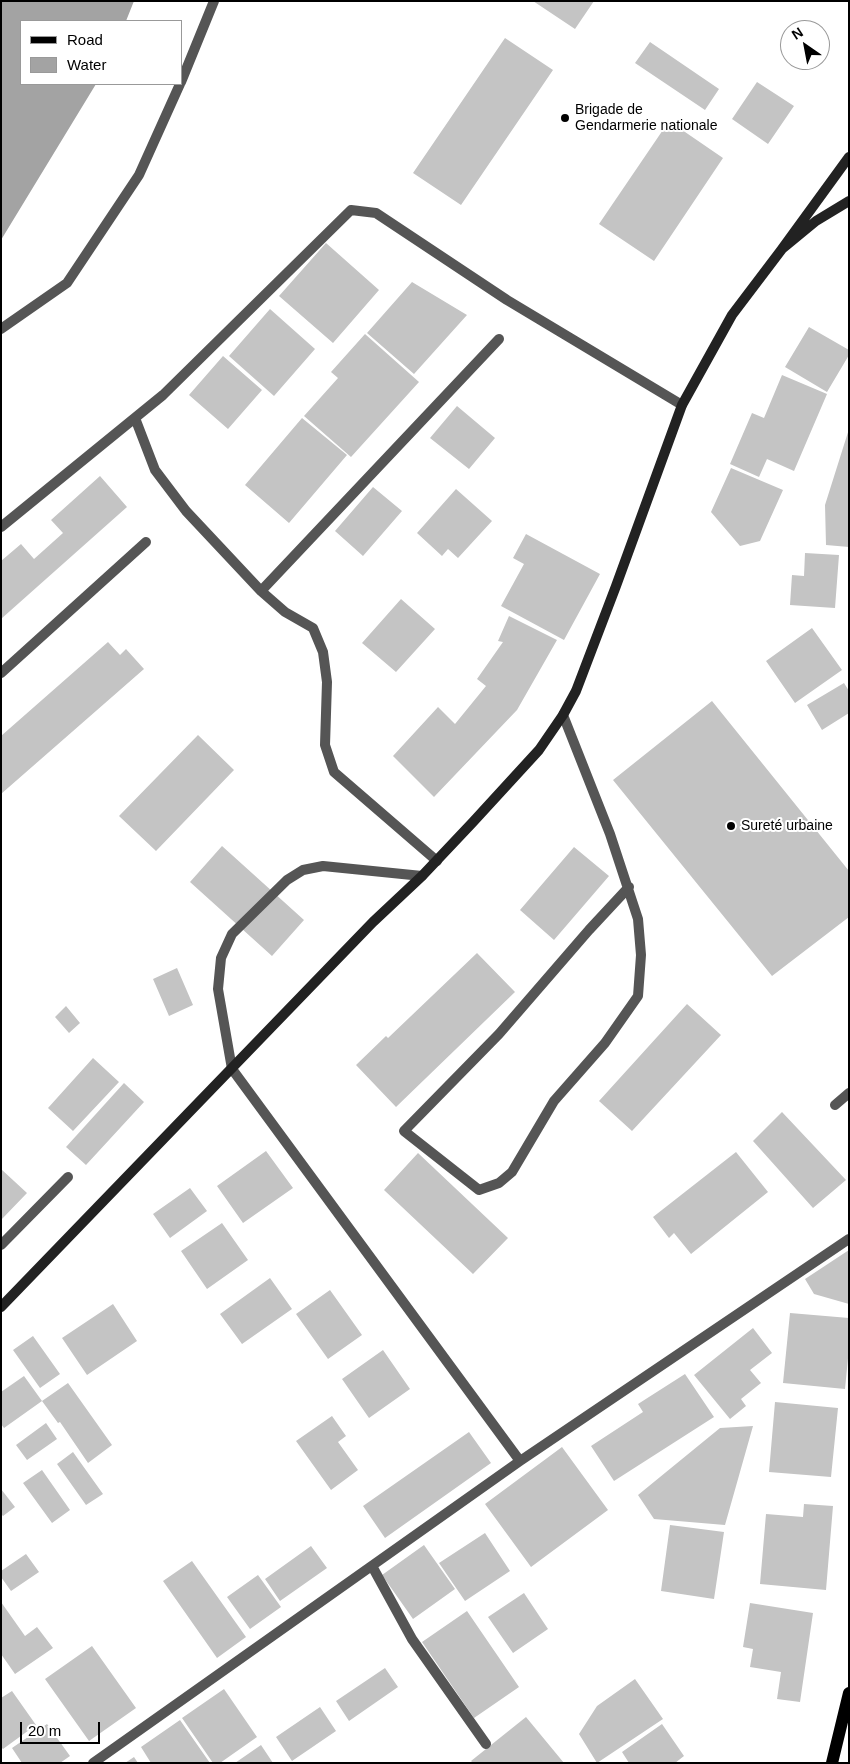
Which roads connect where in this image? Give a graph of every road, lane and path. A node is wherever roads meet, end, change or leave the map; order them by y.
1 (214, 1) edge
2 (182, 81) edge
3 (180, 85) edge
4 (849, 157) edge
5 (849, 201) edge
6 (849, 208) edge
7 (816, 221) junction
8 (782, 249) junction
9 (1, 329) edge
10 (499, 339) dead end
11 (682, 405) junction
12 (135, 418) junction
13 (1, 528) edge
14 (146, 542) dead end
15 (261, 591) junction
16 (1, 673) edge
17 (563, 715) junction
18 (437, 861) junction
19 (422, 876) junction
20 (629, 887) junction
21 (232, 1069) junction
22 (849, 1093) edge
23 (835, 1105) dead end
24 (68, 1177) dead end
25 (849, 1239) edge
26 (1, 1245) edge
27 (1, 1307) edge
28 (520, 1461) junction
29 (372, 1566) junction
30 (849, 1693) edge
31 (486, 1744) dead end
32 (93, 1763) edge
33 (832, 1763) edge

1 - 2 street
3 - 9 street
4 - 8 main road
5 - 7 main road
6 - 7 main road
7 - 8 main road
8 - 11 main road
10 - 15 street
11 - 12 street
11 - 17 main road
12 - 13 street
12 - 15 street
14 - 16 street
15 - 18 street
17 - 18 main road
17 - 20 street
18 - 19 main road
19 - 21 main road
19 - 21 street
20 - 20 street
21 - 27 main road
21 - 28 street
22 - 23 street
24 - 26 street
25 - 28 street
28 - 29 street
29 - 31 street
29 - 32 street
30 - 33 main road

